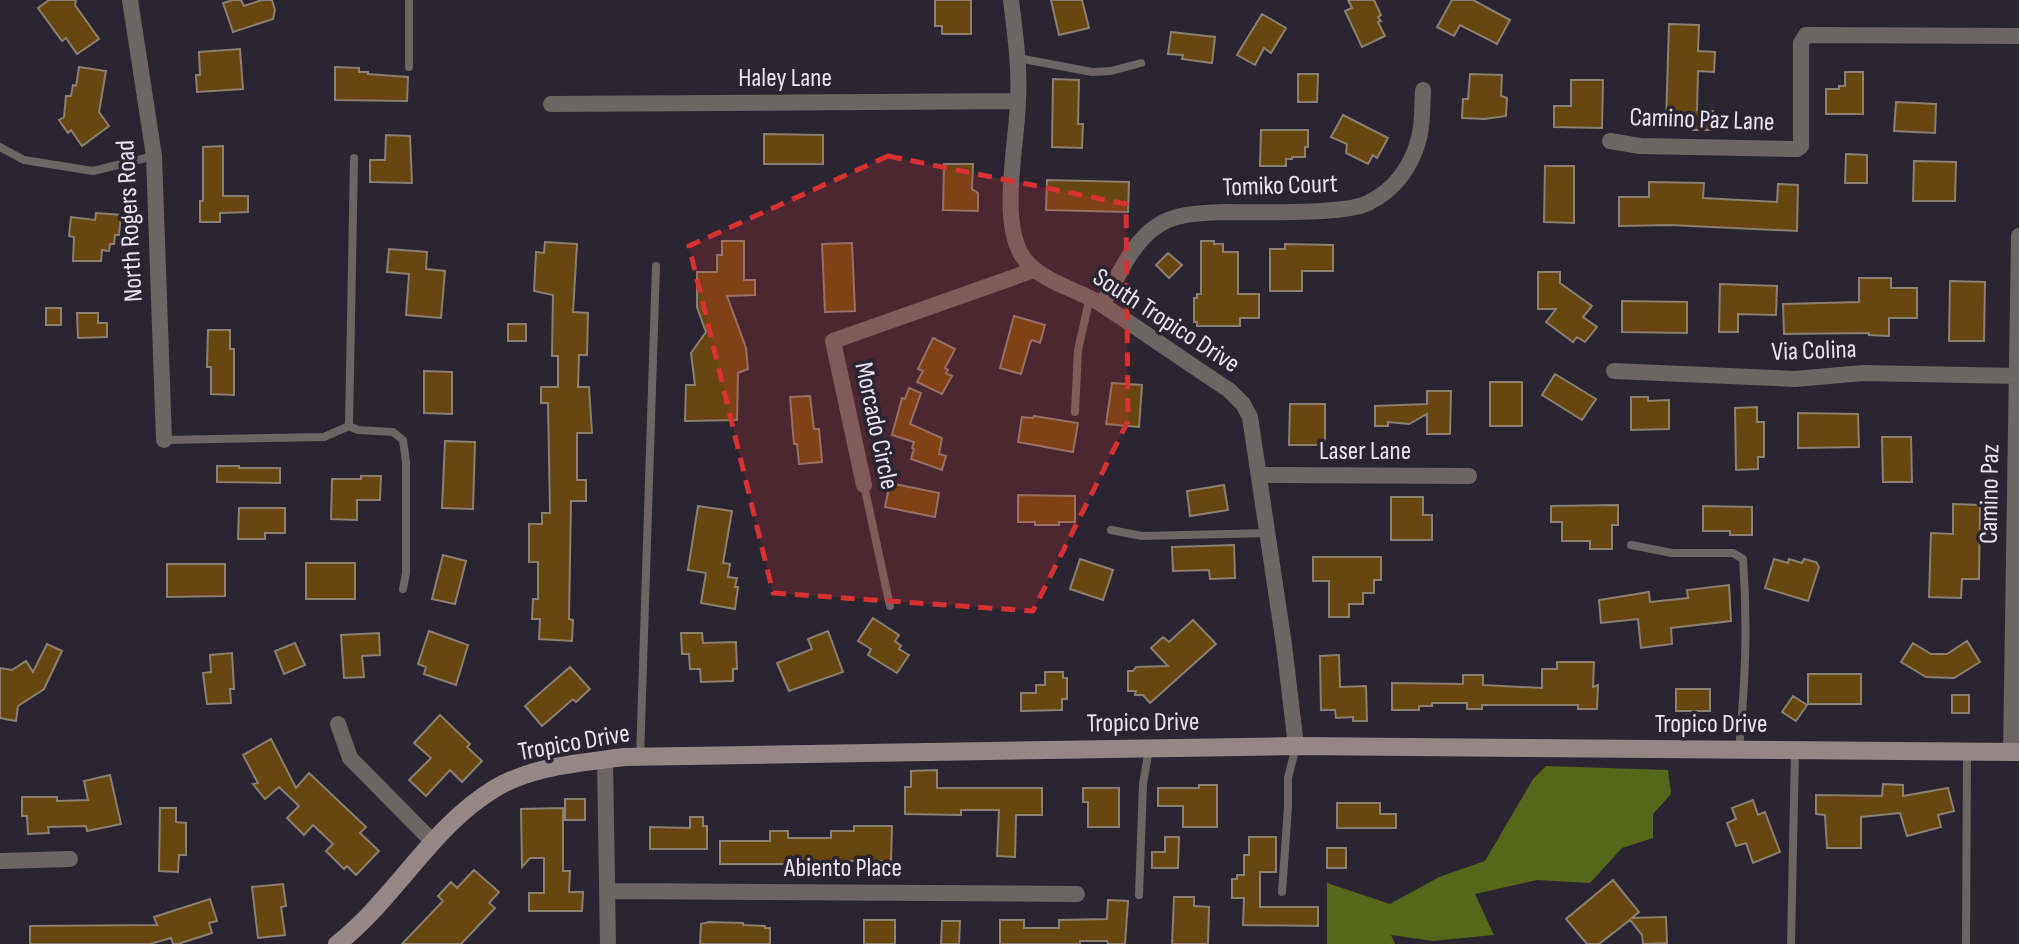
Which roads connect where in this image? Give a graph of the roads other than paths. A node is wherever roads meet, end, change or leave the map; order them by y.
1 (130, 0) edge
2 (410, 0) edge
3 (1011, 0) edge
4 (2019, 36) edge
5 (1018, 58) junction
6 (1141, 63) dead end
7 (409, 67) dead end
8 (1423, 90) dead end
9 (1018, 101) junction
10 (551, 104) dead end
11 (1610, 141) dead end
12 (0, 147) edge
13 (154, 156) junction
14 (354, 159) dead end
15 (2019, 236) edge
16 (2019, 258) edge
17 (656, 266) dead end
18 (1034, 270) junction
19 (1096, 301) junction
20 (1614, 371) dead end
21 (2016, 376) junction
22 (1075, 412) dead end
23 (349, 426) junction
24 (164, 440) joint
25 (1260, 475) junction
26 (1469, 476) dead end
27 (864, 485) joint
28 (1111, 530) dead end
29 (1268, 533) junction
30 (1631, 545) dead end
31 (403, 589) dead end
32 (890, 606) dead end
33 (338, 724) dead end
34 (1296, 746) junction
35 (1149, 749) junction
36 (1739, 750) junction
37 (1795, 751) junction
38 (1967, 752) junction
39 (2015, 752) edge
40 (640, 757) junction
41 (605, 760) junction
42 (433, 842) junction
43 (70, 859) dead end
44 (0, 861) edge
45 (608, 891) junction
46 (1282, 892) dead end
47 (1077, 894) dead end
48 (1139, 895) dead end
49 (338, 944) edge
50 (608, 944) edge
51 (1791, 944) edge
52 (1966, 944) edge

1 - 13 street, North Rogers Road
2 - 7 lane
3 - 5 street
4 - 11 street, Camino Paz Lane
5 - 6 lane
5 - 9 street
8 - 19 street, Tomiko Court
9 - 10 street, Haley Lane
9 - 18 street
12 - 13 lane
13 - 24 street, North Rogers Road
14 - 23 lane
15 - 16 street, Camino Paz
16 - 21 street, Camino Paz
17 - 40 lane
18 - 19 street, South Tropico Drive
18 - 27 street, Morcado Circle
19 - 22 lane
19 - 25 street, South Tropico Drive
20 - 21 street, Via Colina
21 - 39 street, Camino Paz
23 - 24 lane
23 - 31 lane
25 - 26 street, Laser Lane
25 - 29 street, South Tropico Drive
27 - 32 lane, Morcado Circle
28 - 29 lane
29 - 34 street, South Tropico Drive
30 - 36 lane
33 - 42 street
34 - 35 street, Tropico Drive
34 - 36 street, Tropico Drive
34 - 46 lane
35 - 40 street, Tropico Drive
35 - 48 lane
36 - 37 street, Tropico Drive
37 - 38 street, Tropico Drive
37 - 51 lane
38 - 39 street, Tropico Drive
38 - 52 lane
40 - 41 street, Tropico Drive
41 - 42 street, Tropico Drive
41 - 45 street
42 - 49 street, Tropico Drive
43 - 44 street
45 - 47 street, Abiento Place
45 - 50 street

